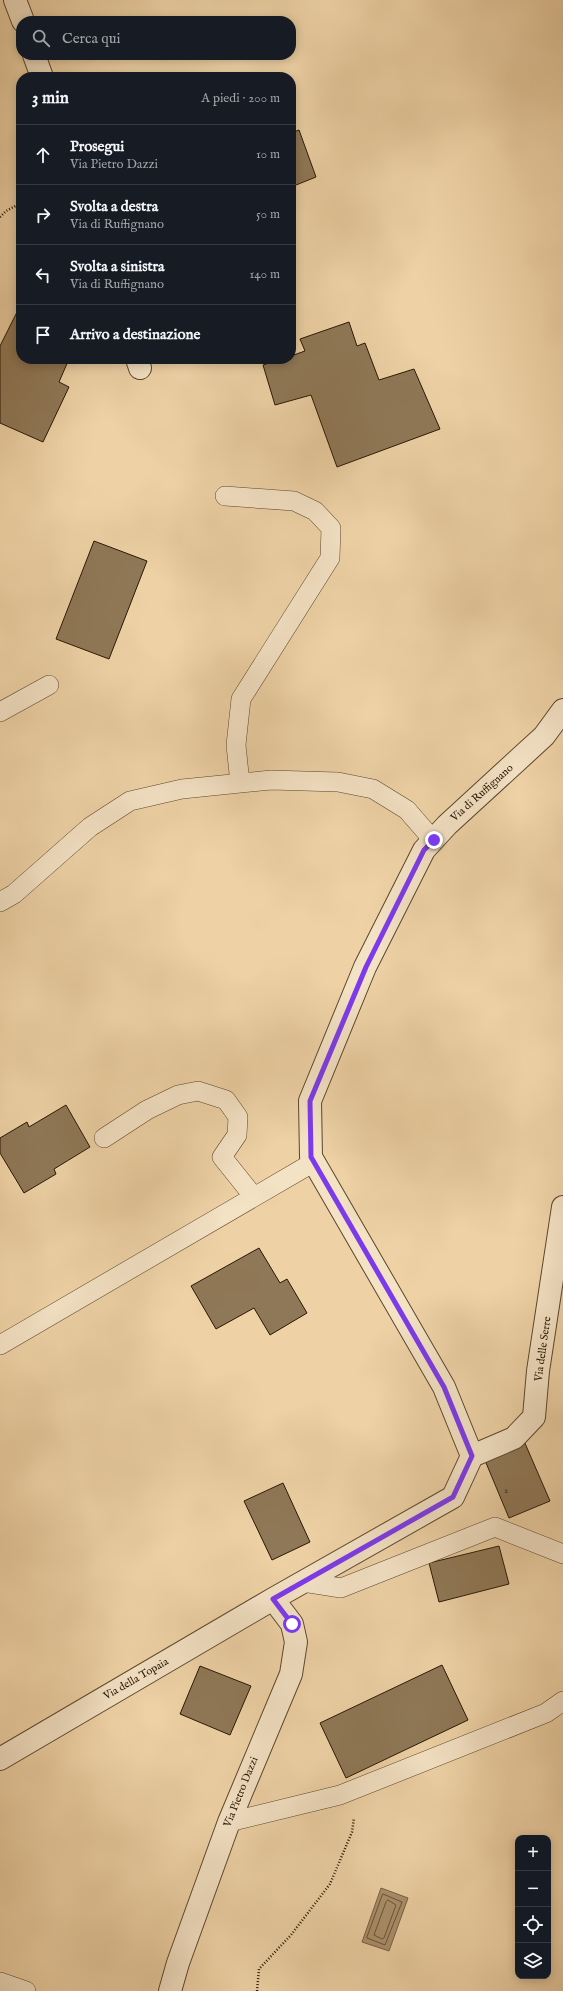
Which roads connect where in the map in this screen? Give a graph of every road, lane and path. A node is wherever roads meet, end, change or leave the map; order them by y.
1 (15, 0) edge
2 (20, 16) edge
3 (36, 60) edge
4 (40, 72) edge
5 (16, 206) edge
6 (0, 217) edge
7 (225, 496) dead end
8 (49, 685) dead end
9 (563, 710) edge
10 (0, 712) edge
11 (240, 783) junction
12 (434, 840) junction
13 (0, 902) edge
14 (104, 1138) dead end
15 (314, 1162) junction
16 (254, 1197) junction
17 (563, 1207) edge
18 (0, 1345) edge
19 (472, 1456) junction
20 (563, 1554) edge
21 (303, 1582) junction
22 (273, 1599) junction
23 (563, 1701) edge
24 (0, 1758) edge
25 (358, 1787) junction
26 (229, 1822) junction
27 (0, 1982) edge
28 (26, 1991) edge
29 (170, 1991) edge
30 (257, 1991) edge

1 - 2 street
3 - 4 street
5 - 6 path
7 - 11 lane
8 - 10 lane
9 - 12 street, Via di Ruffignano
11 - 12 lane
11 - 13 lane
12 - 15 street, Via di Ruffignano
14 - 16 lane
15 - 16 lane
15 - 19 street, Via di Ruffignano
16 - 18 lane
17 - 19 street, Via delle Serre
19 - 21 street
20 - 21 lane
21 - 22 street
22 - 24 street, Via della Topaia
22 - 26 street, Via Pietro Dazzi
23 - 25 lane
25 - 26 lane
25 - 30 path
26 - 29 street, Via Pietro Dazzi
27 - 28 lane

